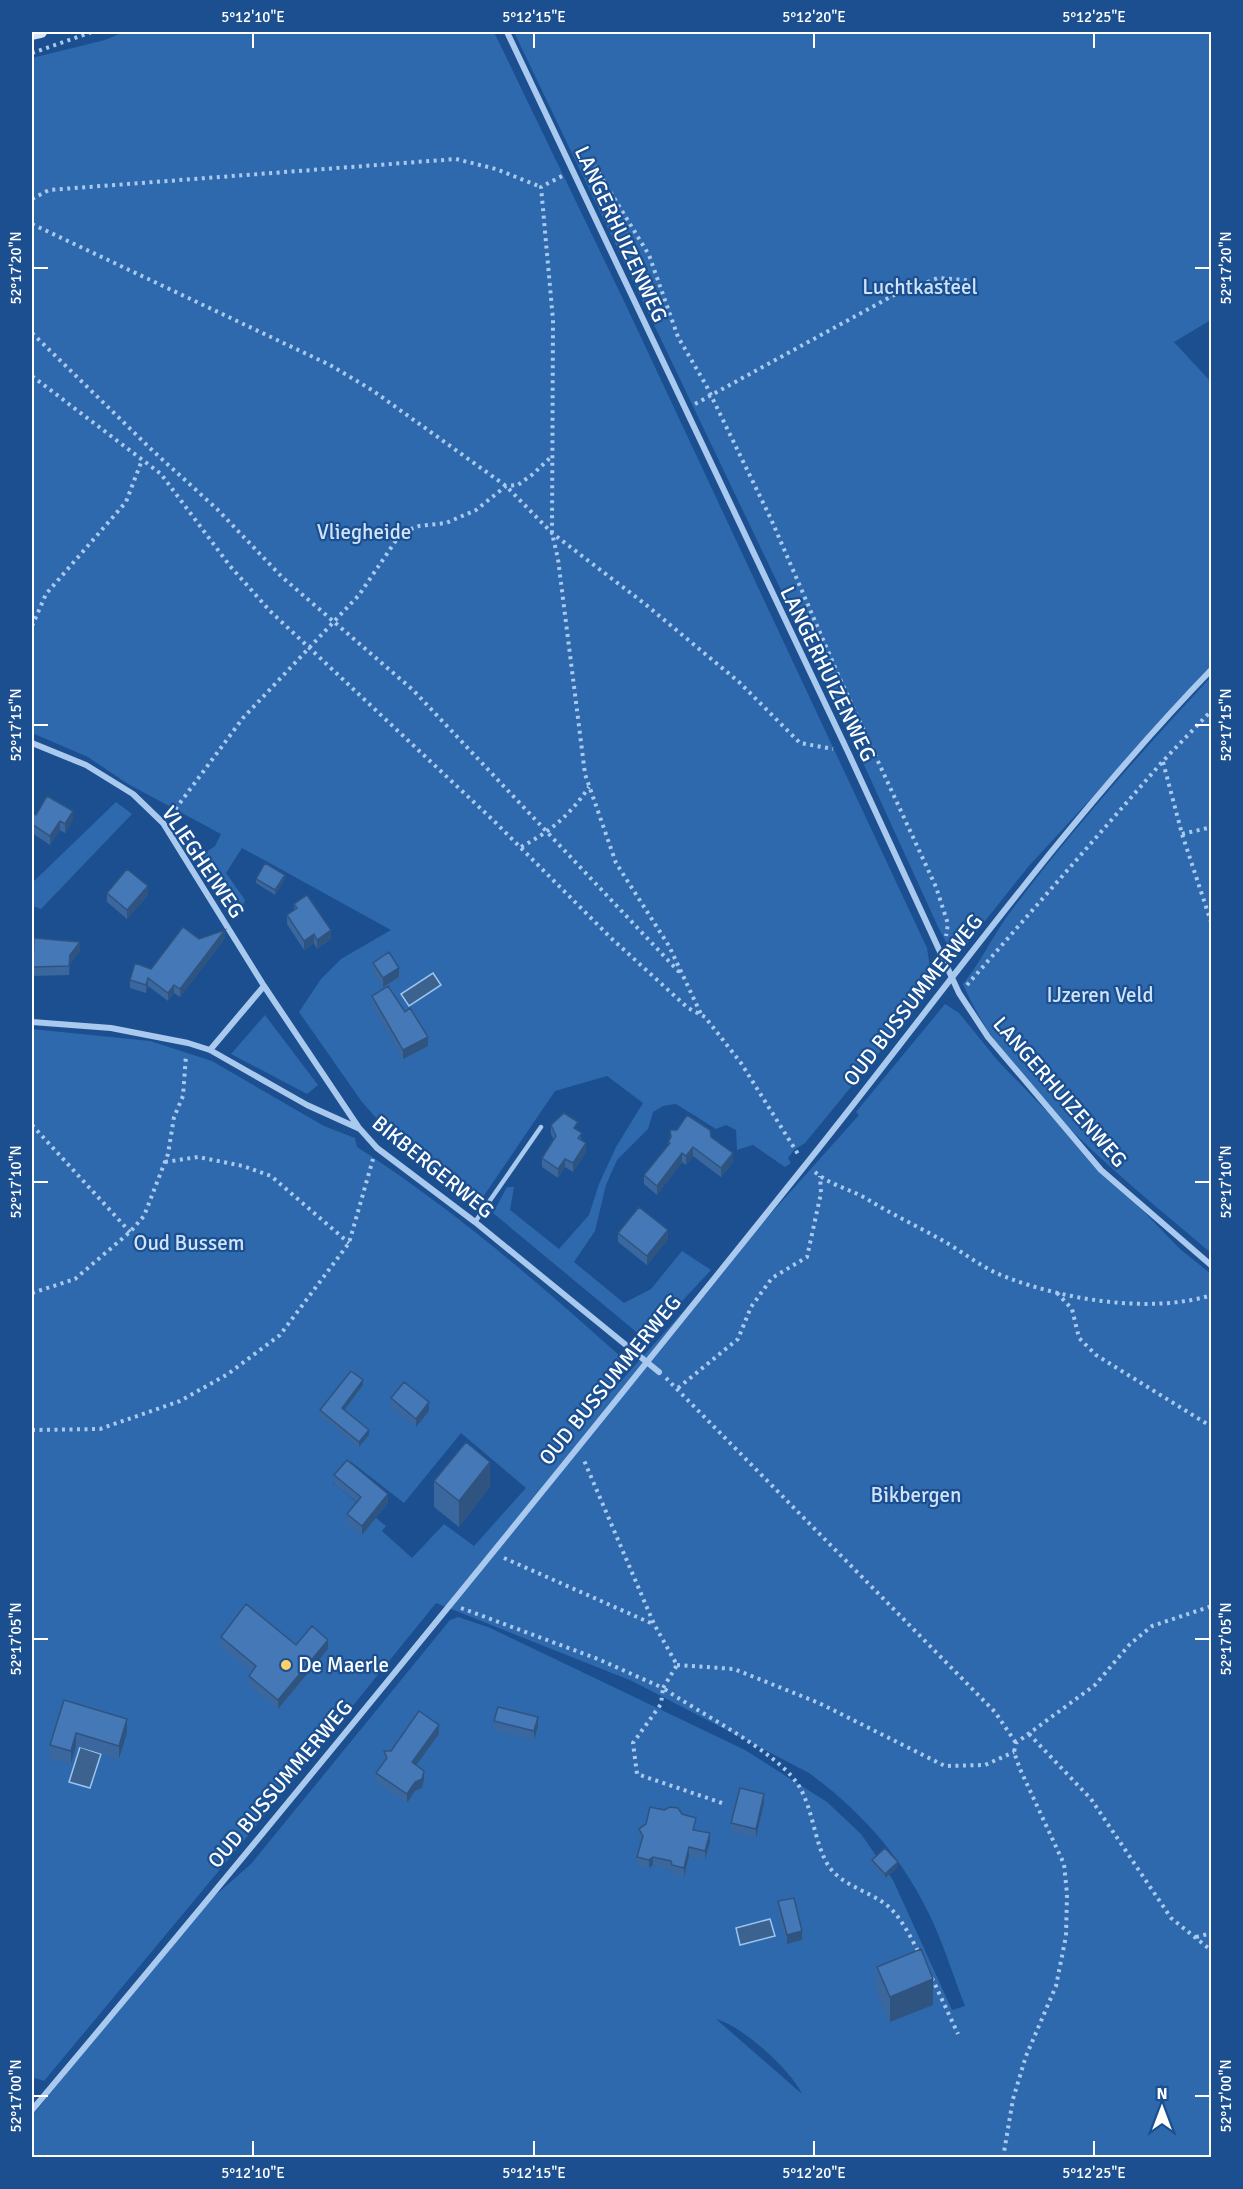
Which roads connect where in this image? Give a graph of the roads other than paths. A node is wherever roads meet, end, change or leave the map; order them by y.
1 (41, 32) edge
2 (507, 32) edge
3 (32, 34) edge
4 (1212, 669) edge
5 (32, 743) edge
6 (952, 977) junction
7 (264, 987) junction
8 (32, 1022) edge
9 (210, 1050) junction
10 (541, 1127) dead end
11 (360, 1129) junction
12 (475, 1222) junction
13 (1212, 1266) edge
14 (647, 1360) junction
15 (659, 1372) road end
16 (32, 2110) edge

1 - 3 main road
2 - 6 street, LANGERHUIZENWEG
4 - 6 street, OUD BUSSUMMERWEG
5 - 7 street, VLIEGHEIWEG
6 - 13 street, LANGERHUIZENWEG
6 - 14 street, OUD BUSSUMMERWEG
7 - 9 street
7 - 11 street, VLIEGHEIWEG
8 - 9 street, BIKBERGERWEG
9 - 11 street, BIKBERGERWEG
10 - 12 lane
11 - 12 street, BIKBERGERWEG
12 - 14 street, BIKBERGERWEG
14 - 15 street, BIKBERGERWEG
14 - 16 street, OUD BUSSUMMERWEG

